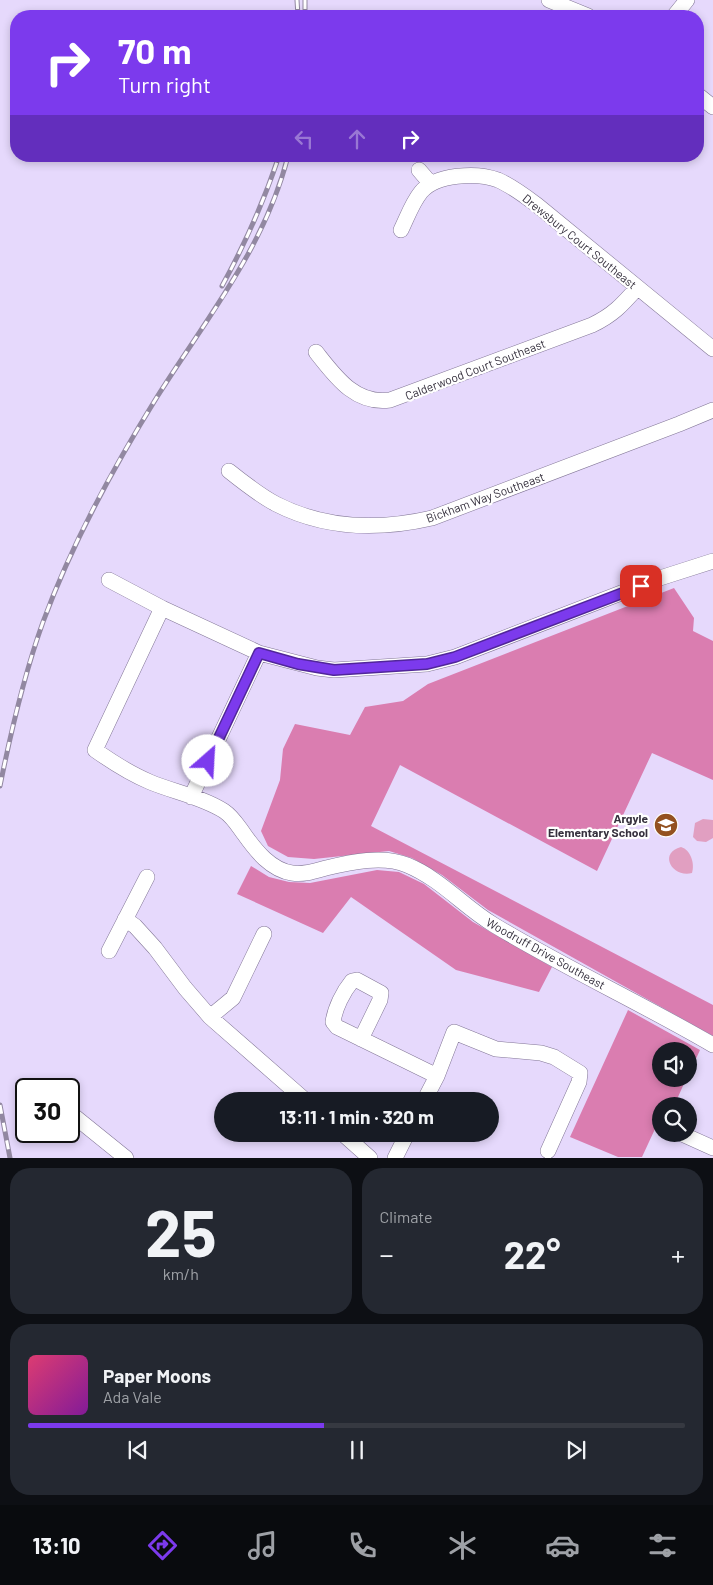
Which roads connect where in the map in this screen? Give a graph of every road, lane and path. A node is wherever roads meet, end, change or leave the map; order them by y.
1 (549, 0) edge
2 (573, 10) edge
3 (420, 170) dead end
4 (431, 184) junction
5 (401, 230) dead end
6 (637, 288) junction
7 (713, 349) edge
8 (316, 352) dead end
9 (713, 410) edge
10 (229, 472) dead end
11 (713, 560) edge
12 (109, 580) dead end
13 (162, 608) junction
14 (259, 653) junction
15 (191, 797) junction
16 (147, 878) dead end
17 (126, 919) junction
18 (264, 934) dead end
19 (109, 952) dead end
20 (210, 1017) junction
21 (361, 1039) dead end
22 (713, 1045) edge
23 (437, 1076) junction
24 (296, 1092) edge
25 (429, 1092) edge
26 (80, 1121) edge
27 (697, 1141) edge
28 (352, 1142) edge
29 (404, 1142) edge
30 (713, 1148) edge
31 (548, 1152) dead end
32 (126, 1158) edge
33 (370, 1158) edge
34 (396, 1158) edge

1 - 2 street
3 - 4 street
4 - 5 street
4 - 6 street, Drewsbury Court Southeast
6 - 7 street, Drewsbury Court Southeast
6 - 8 street, Calderwood Court Southeast
9 - 10 street, Bickham Way Southeast
11 - 14 street
12 - 13 street
13 - 14 street
13 - 15 street, Woodruff Drive Southeast
14 - 15 street
15 - 22 street, Woodruff Drive Southeast
16 - 17 street
17 - 19 street
17 - 20 street
18 - 20 street
20 - 24 street
21 - 23 street
23 - 25 street
23 - 31 street
26 - 32 street
27 - 30 street
28 - 33 street
29 - 34 street

